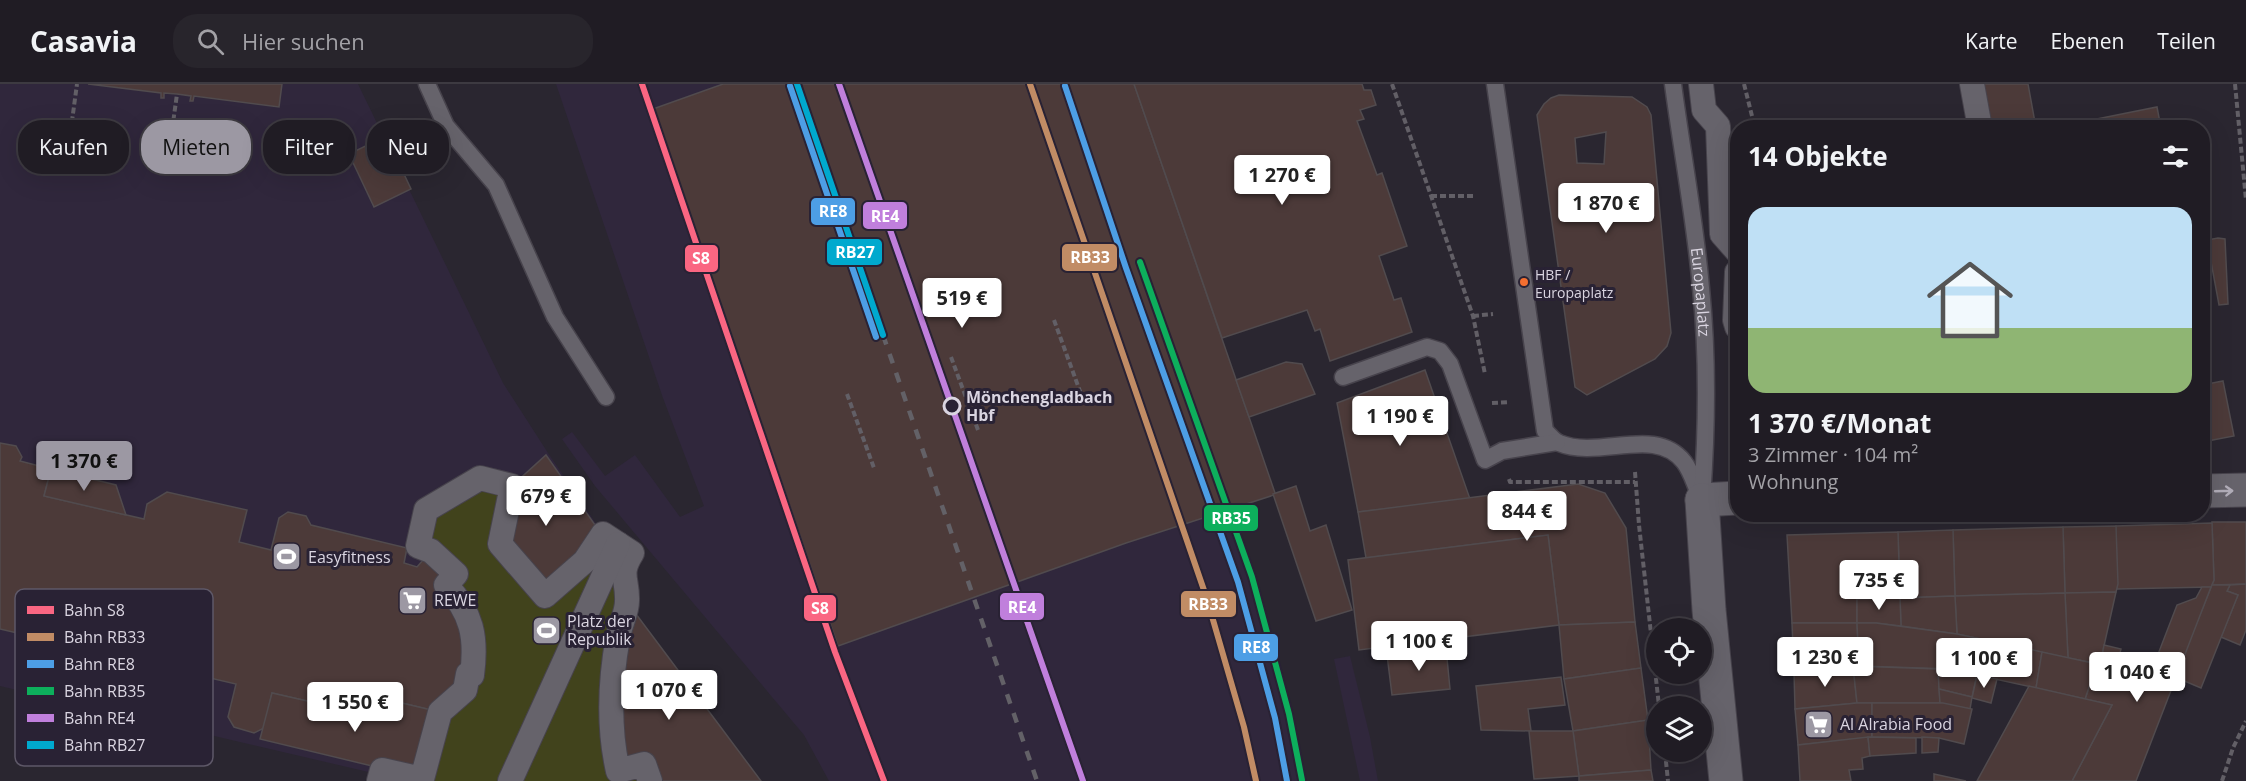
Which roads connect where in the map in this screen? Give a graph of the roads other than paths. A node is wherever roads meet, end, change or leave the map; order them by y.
1 (427, 84) edge
2 (1495, 84) edge
3 (1673, 84) edge
4 (1701, 84) edge
5 (1972, 84) edge
6 (1979, 120) edge
7 (1730, 243) edge
8 (1343, 377) dead end
9 (606, 396) dead end
10 (1557, 442) junction
11 (2246, 490) edge
12 (2210, 491) edge
13 (1730, 499) edge
14 (1702, 501) junction
15 (618, 544) junction
16 (379, 781) edge
17 (510, 781) edge
18 (650, 781) edge
19 (1726, 781) edge

1 - 9 lane
2 - 10 lane
3 - 14 lane, Europaplatz
4 - 7 street, Europaplatz
5 - 6 street
8 - 10 lane
10 - 14 lane
12 -> 11 street
13 - 14 street
14 - 19 street
15 - 16 street
15 - 17 street
15 - 18 street

